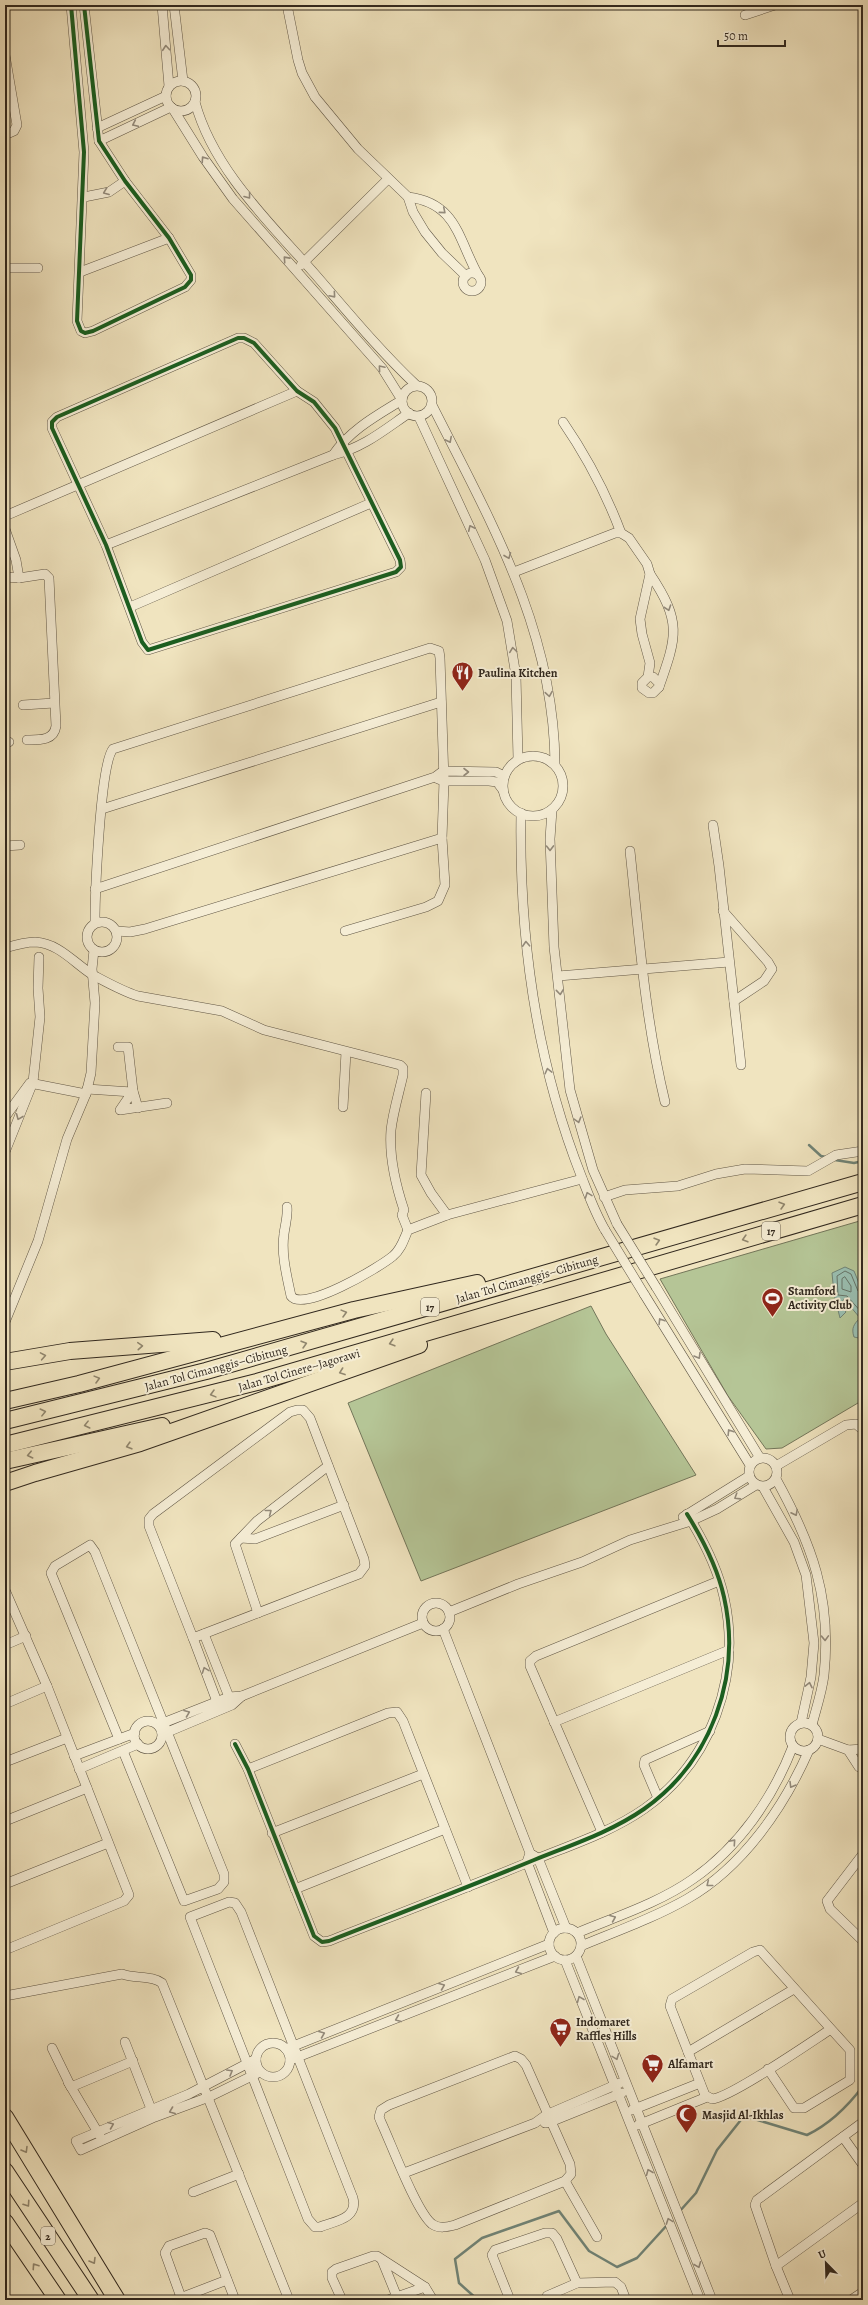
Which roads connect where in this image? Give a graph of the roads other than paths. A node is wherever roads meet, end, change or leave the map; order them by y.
1 (71, 5) edge
2 (84, 5) edge
3 (162, 5) edge
4 (174, 5) edge
5 (287, 5) edge
6 (775, 5) edge
7 (745, 15) dead end
8 (5, 55) edge
9 (183, 81) junction
10 (170, 86) junction
11 (166, 96) junction
12 (195, 102) junction
13 (172, 108) junction
14 (97, 128) junction
15 (5, 135) edge
16 (99, 141) junction
17 (388, 179) junction
18 (125, 181) junction
19 (84, 197) junction
20 (408, 197) junction
21 (169, 238) junction
22 (468, 256) junction
23 (305, 263) junction
24 (455, 265) junction
25 (5, 268) edge
26 (38, 268) dead end
27 (295, 270) junction
28 (80, 272) junction
29 (478, 275) junction
30 (466, 276) junction
31 (416, 385) junction
32 (297, 391) junction
33 (402, 400) junction
34 (432, 405) junction
35 (409, 413) junction
36 (419, 417) junction
37 (563, 422) dead end
38 (342, 441) junction
39 (347, 452) junction
40 (333, 455) junction
41 (78, 483) junction
42 (371, 503) junction
43 (5, 516) edge
44 (5, 529) edge
45 (621, 533) junction
46 (106, 545) junction
47 (514, 572) junction
48 (650, 574) junction
49 (5, 577) edge
50 (19, 578) junction
51 (130, 607) junction
52 (650, 663) junction
53 (666, 667) junction
54 (648, 677) junction
55 (659, 687) junction
56 (441, 702) junction
57 (54, 703) junction
58 (23, 705) dead end
59 (27, 740) dead end
60 (518, 759) junction
61 (555, 764) junction
62 (443, 772) junction
63 (504, 776) junction
64 (440, 779) junction
65 (503, 790) junction
66 (102, 809) junction
67 (552, 810) junction
68 (521, 813) junction
69 (713, 825) dead end
70 (442, 838) junction
71 (20, 845) dead end
72 (5, 846) edge
73 (630, 851) dead end
74 (94, 889) junction
75 (723, 911) junction
76 (95, 923) junction
77 (116, 931) junction
78 (345, 932) dead end
79 (5, 948) edge
80 (94, 950) junction
81 (39, 956) dead end
82 (729, 962) junction
83 (642, 970) junction
84 (92, 974) junction
85 (558, 976) junction
86 (734, 1001) junction
87 (118, 1047) dead end
88 (346, 1052) junction
89 (741, 1065) dead end
90 (33, 1082) junction
91 (132, 1091) junction
92 (86, 1092) junction
93 (426, 1093) dead end
94 (665, 1102) dead end
95 (167, 1103) dead end
96 (343, 1107) dead end
97 (138, 1108) junction
98 (5, 1117) edge
99 (863, 1151) edge
100 (5, 1152) edge
101 (582, 1179) junction
102 (858, 1183) edge
103 (604, 1197) junction
104 (863, 1205) edge
105 (287, 1207) dead end
106 (447, 1215) junction
107 (408, 1230) junction
108 (608, 1255) junction
109 (590, 1284) junction
110 (5, 1322) edge
111 (252, 1337) junction
112 (5, 1362) edge
113 (5, 1401) edge
114 (232, 1412) junction
115 (5, 1421) edge
116 (863, 1430) edge
117 (5, 1445) edge
118 (760, 1458) junction
119 (5, 1461) edge
120 (750, 1465) junction
121 (328, 1466) junction
122 (776, 1466) junction
123 (749, 1476) junction
124 (776, 1479) junction
125 (5, 1484) edge
126 (759, 1486) junction
127 (344, 1505) junction
128 (689, 1517) junction
129 (241, 1538) junction
130 (720, 1581) junction
131 (5, 1590) edge
132 (449, 1612) junction
133 (258, 1613) junction
134 (424, 1623) junction
135 (443, 1629) junction
136 (204, 1634) junction
137 (26, 1636) junction
138 (193, 1638) junction
139 (5, 1645) edge
140 (729, 1650) junction
141 (47, 1686) junction
142 (230, 1701) junction
143 (5, 1704) edge
144 (219, 1706) junction
145 (554, 1722) junction
146 (801, 1723) junction
147 (161, 1724) junction
148 (812, 1726) junction
149 (710, 1731) junction
150 (135, 1733) junction
151 (165, 1733) junction
152 (67, 1738) junction
153 (119, 1739) junction
154 (818, 1739) junction
155 (138, 1744) junction
156 (235, 1744) dead end
157 (793, 1746) junction
158 (863, 1749) edge
159 (810, 1750) junction
160 (848, 1750) junction
161 (123, 1751) junction
162 (74, 1756) junction
163 (5, 1762) edge
164 (863, 1768) edge
165 (80, 1769) junction
166 (248, 1769) junction
167 (423, 1774) junction
168 (87, 1788) junction
169 (658, 1798) junction
170 (5, 1821) edge
171 (445, 1829) junction
172 (602, 1832) junction
173 (272, 1833) junction
174 (108, 1843) junction
175 (863, 1854) edge
176 (532, 1858) junction
177 (5, 1884) edge
178 (468, 1887) junction
179 (295, 1889) junction
180 (566, 1928) junction
181 (554, 1933) junction
182 (577, 1933) junction
183 (863, 1941) edge
184 (550, 1944) junction
185 (581, 1946) junction
186 (5, 1950) edge
187 (554, 1956) junction
188 (576, 1956) junction
189 (565, 1960) junction
190 (794, 1989) junction
191 (5, 1996) edge
192 (831, 2029) junction
193 (125, 2042) dead end
194 (289, 2047) junction
195 (50, 2049) dead end
196 (688, 2052) junction
197 (294, 2058) junction
198 (256, 2059) junction
199 (133, 2061) junction
200 (247, 2063) junction
201 (768, 2069) junction
202 (256, 2074) junction
203 (626, 2081) junction
204 (700, 2083) junction
205 (615, 2085) junction
206 (71, 2087) junction
207 (205, 2087) junction
208 (629, 2091) junction
209 (618, 2094) junction
210 (209, 2097) junction
211 (707, 2097) junction
212 (636, 2109) junction
213 (153, 2113) junction
214 (625, 2113) junction
215 (5, 2117) edge
216 (548, 2119) junction
217 (863, 2122) edge
218 (643, 2124) junction
219 (631, 2128) junction
220 (843, 2138) junction
221 (863, 2165) edge
222 (5, 2171) edge
223 (404, 2173) junction
224 (239, 2174) junction
225 (565, 2182) junction
226 (193, 2192) dead end
227 (863, 2203) edge
228 (5, 2222) edge
229 (597, 2237) dead end
230 (382, 2260) junction
231 (776, 2266) junction
232 (227, 2280) junction
233 (577, 2283) junction
234 (425, 2287) junction
235 (863, 2292) edge
236 (547, 2296) dead end
237 (179, 2299) edge
238 (393, 2299) edge
239 (58, 2300) edge
240 (91, 2300) edge
241 (117, 2300) edge
242 (235, 2300) edge
243 (289, 2300) edge
244 (342, 2300) edge
245 (432, 2300) edge
246 (510, 2300) edge
247 (626, 2300) edge
248 (700, 2300) edge
249 (712, 2300) edge
250 (790, 2300) edge
251 (851, 2300) edge

1 - 19 street
2 - 14 street
10 -> 3 street
4 - 9 street
5 - 17 street
6 - 7 street
8 - 15 street
9 - 10 street
9 - 12 street
10 - 11 street
11 - 13 street
11 - 14 street
12 - 13 street
12 -> 23 street
13 -> 16 street
27 -> 13 street
14 - 16 street
16 - 18 street
17 - 20 street
17 - 23 street
18 -> 19 street
18 - 21 street
19 - 28 street
20 -> 22 street
20 - 24 street
21 - 28 street
21 - 28 street
22 - 24 street
22 - 29 street
23 - 27 street
23 -> 31 street
24 - 30 street
25 - 26 street
33 -> 27 street
29 - 30 street
29 - 30 street
31 - 33 street
31 - 34 street
32 - 38 street
32 - 41 street
32 - 41 street
33 - 35 street
33 - 38 street
34 - 36 street
34 -> 47 street
35 - 36 street
35 - 39 street
60 -> 36 street
37 - 45 street
38 - 39 street
38 - 40 street
39 - 40 street
39 - 42 street
40 - 46 street
41 - 43 street
41 - 46 street
42 - 51 street
42 - 51 street
44 - 50 street
45 - 47 street
45 - 48 street
46 - 51 street
47 -> 61 street
48 - 52 street
48 -> 53 street
49 - 50 street
50 - 57 street
52 - 53 street
52 - 54 street
53 - 55 street
54 - 55 street
54 - 55 street
56 - 62 street
56 - 66 street
56 - 66 street
57 - 58 street
57 - 59 street
60 - 61 street
60 - 63 street
61 - 67 street
62 -> 63 street
62 - 64 street
63 - 65 street
64 - 65 street
64 - 70 street
64 - 74 street
65 - 68 street
66 - 74 street
67 - 68 street
67 -> 85 street
101 -> 68 street
69 - 75 street
70 - 77 street
70 - 78 street
71 - 72 street
73 - 83 street
74 - 76 street
75 - 82 street
75 - 86 street
76 - 77 street
76 - 80 street
77 - 80 street
79 - 84 street
80 - 84 street
81 - 90 street
82 - 83 street
82 - 86 street
83 - 85 street
83 - 94 street
84 - 88 street
84 - 92 street
85 -> 103 street
86 - 89 street
87 - 91 street
88 - 96 street
88 - 107 street
90 - 92 street
90 - 98 street
90 -> 100 street
91 - 92 street
91 - 97 street
91 - 97 street
92 - 110 street
93 - 106 street
95 - 97 street
99 - 103 street
101 - 106 street
120 -> 101 street, bridge
108 -> 102 highway, Jalan Tol Cimanggis–Cibitung / 17
103 -> 118 street, bridge
104 -> 109 highway, Jalan Tol Cimanggis–Cibitung / 17
105 - 107 street
106 - 107 street
111 -> 108 highway
115 -> 108 highway, Jalan Tol Cimanggis–Cibitung / 17
109 -> 114 highway
109 -> 117 highway, Jalan Tol Cinere–Jagorawi / 17
112 -> 111 highway
113 -> 111 highway
114 -> 119 highway
114 -> 125 highway
116 - 122 street
118 - 120 street
118 - 122 street
120 - 123 street
121 - 127 street
129 -> 121 street
121 - 138 street
122 - 124 street
123 - 126 street
123 - 128 street
124 - 126 street
124 -> 148 street
126 -> 128 street
146 -> 126 street
127 - 129 street
127 - 133 street
128 - 130 street
128 - 132 street
129 - 133 street
130 - 140 street
130 - 145 street
131 - 137 street
132 - 134 street
132 - 135 street
133 - 136 street
134 - 135 street
134 - 142 street
135 - 176 street
136 - 138 street
136 - 142 street
137 - 139 street
137 - 141 street
144 -> 138 street
140 - 145 street
140 - 149 street
141 - 143 street
141 - 152 street
142 - 144 street
147 -> 144 street
144 - 151 street
145 - 172 street
146 - 148 street
146 - 157 street
147 - 150 street
147 - 151 street
147 - 153 street
148 - 154 street
149 - 169 street
149 - 169 street
150 - 153 street
150 - 155 street
151 - 155 street
151 - 161 street
152 - 162 street
152 - 163 street
153 - 162 street
154 - 159 street
154 - 160 street
155 - 161 street
156 - 166 street
157 - 159 street
182 -> 157 street
158 - 160 street
159 -> 185 street
160 - 164 street
161 - 165 street
162 - 165 street
165 - 168 street
166 - 167 street
166 - 173 street
167 - 171 street
167 - 173 street
168 - 170 street
168 - 174 street
169 - 172 street
171 - 178 street
171 - 179 street
172 - 176 street
173 - 179 street
174 - 177 street
174 - 186 street
175 - 183 street
176 - 178 street
176 - 180 street
176 - 181 street
178 - 179 street
180 - 181 street
180 - 182 street
181 - 184 street
182 - 185 street
184 - 187 street
194 -> 184 street
185 - 188 street
187 - 189 street
187 -> 197 street
188 - 189 street
188 -> 203 street
205 -> 189 street
190 - 192 street
190 - 196 street
190 - 196 street
191 - 207 street
192 - 201 street
192 - 201 street
193 - 199 street
194 - 197 street
194 - 198 street
194 - 200 street
195 - 206 street
196 - 204 street
197 - 202 street
197 - 202 street
198 - 200 street
198 - 202 street
199 - 206 street
199 - 213 street
200 - 202 street
207 -> 200 street
201 - 211 street
202 - 210 street
203 - 205 street
203 - 208 street
204 - 211 street
204 - 212 street
205 - 209 street
205 - 216 street
206 - 213 street
207 - 210 street
207 - 213 street
208 - 209 street
208 - 212 street
209 - 214 street
209 - 216 street
210 -> 213 street
210 - 224 street
211 - 218 street
212 - 214 street
212 - 218 street
214 - 219 street
215 -> 241 highway
216 - 223 street
216 - 223 street
216 - 225 street
217 - 220 street
218 - 219 street
218 -> 249 street
248 -> 219 street
220 - 221 street
220 - 231 street
222 -> 240 highway, 2
223 - 225 street
224 - 226 street
224 - 243 street
225 - 229 street
227 - 231 street
239 -> 228 highway, 2
230 - 234 street
230 - 238 street
230 - 244 street
231 - 250 street
232 - 237 street
232 - 237 street
232 - 242 street
233 - 236 street
233 - 246 street
233 - 247 street
234 - 238 street
234 - 245 street
235 - 251 street

